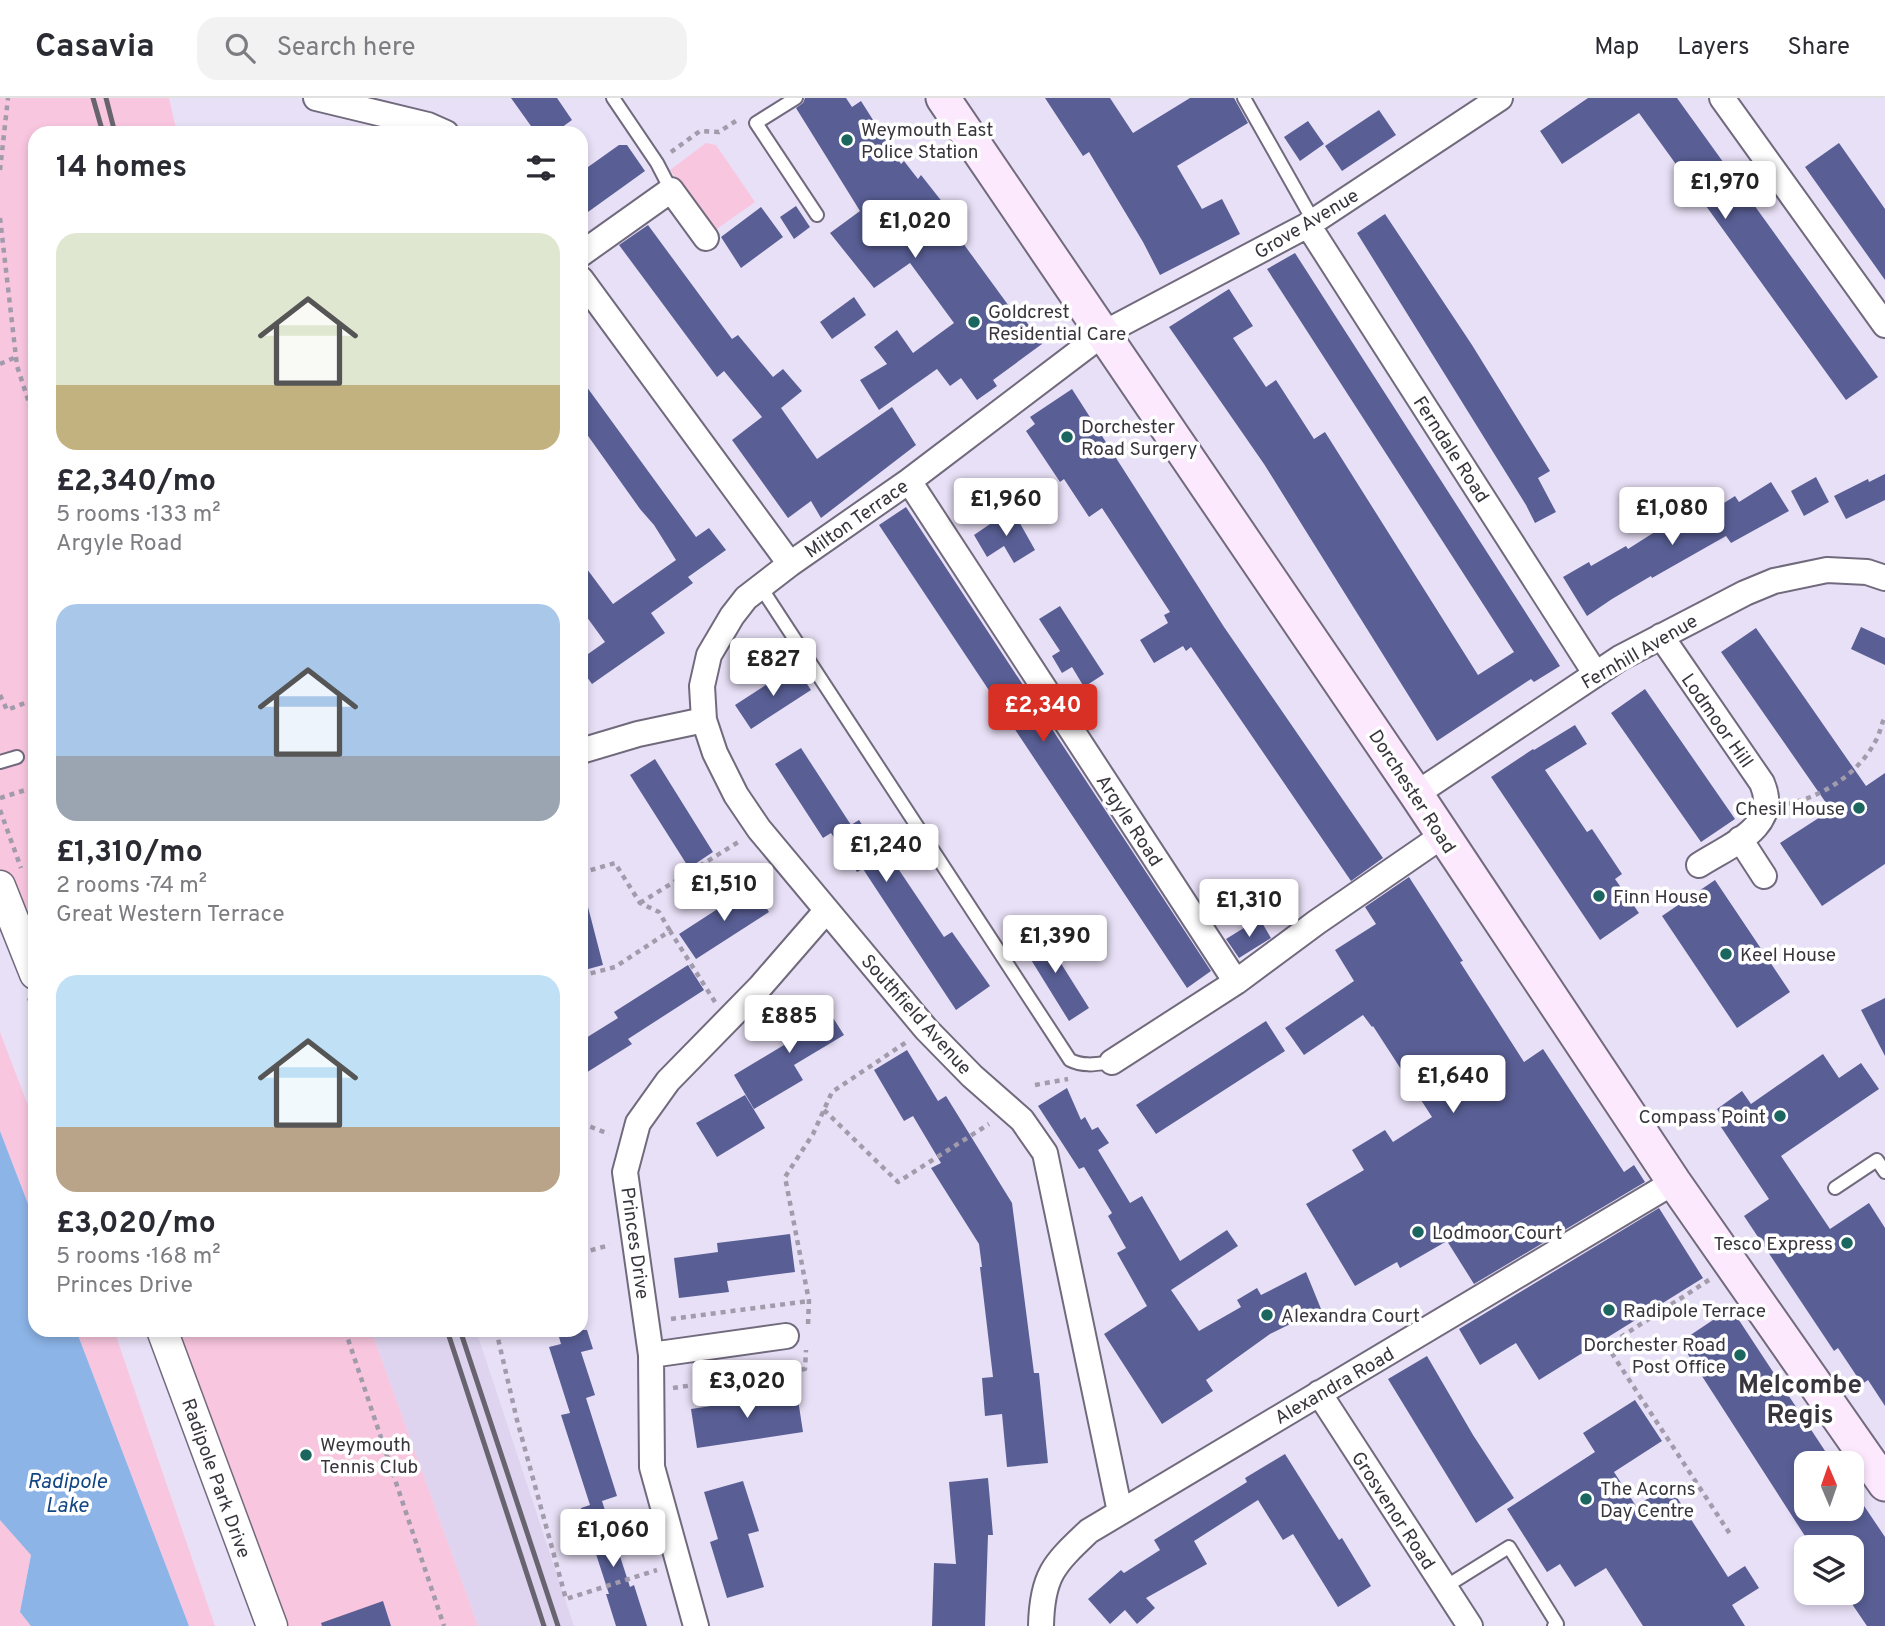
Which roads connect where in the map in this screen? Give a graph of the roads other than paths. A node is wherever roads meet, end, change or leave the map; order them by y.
1 (316, 98) edge
2 (613, 98) edge
3 (796, 98) edge
4 (943, 98) edge
5 (1244, 98) edge
6 (1722, 98) edge
7 (1492, 100) edge
8 (430, 126) edge
9 (671, 190) junction
10 (817, 215) dead end
11 (1311, 224) junction
12 (706, 238) dead end
13 (588, 249) edge
14 (588, 289) edge
15 (1885, 324) edge
16 (1104, 333) junction
17 (909, 481) junction
18 (790, 564) junction
19 (1884, 576) edge
20 (760, 586) junction
21 (1661, 636) junction
22 (1595, 673) junction
23 (704, 720) junction
24 (588, 749) edge
25 (17, 757) dead end
26 (0, 762) edge
27 (1416, 794) junction
28 (1442, 836) junction
29 (1740, 839) junction
30 (1699, 864) dead end
31 (1764, 876) dead end
32 (11, 878) edge
33 (827, 911) junction
34 (28, 946) edge
35 (1236, 982) junction
36 (1112, 1062) joint
37 (1885, 1172) edge
38 (1674, 1182) junction
39 (1835, 1188) dead end
40 (165, 1337) edge
41 (800, 1338) road end
42 (651, 1355) junction
43 (1319, 1393) junction
44 (1885, 1484) edge
45 (1120, 1512) junction
46 (1445, 1587) junction
47 (272, 1626) edge
48 (696, 1626) edge
49 (1041, 1626) edge
50 (1470, 1626) edge
51 (1554, 1626) edge

1 - 8 street
2 - 9 lane
3 - 10 lane
4 - 16 main road, Dorchester Road
5 - 11 lane
6 - 15 street
7 - 11 street, Grove Avenue
9 - 12 street
9 - 13 street
11 - 16 street, Grove Avenue
11 - 22 street, Ferndale Road
14 - 18 street, Milton Terrace
16 - 17 street, Milton Terrace
16 - 27 main road, Dorchester Road
17 - 18 street, Milton Terrace
17 - 35 street, Argyle Road
18 - 20 street, Southfield Avenue
19 - 21 street, Fernhill Avenue
20 - 23 street, Southfield Avenue
20 - 36 lane
21 - 22 street, Fernhill Avenue
21 - 29 street, Lodmoor Hill
22 - 27 street, Fernhill Avenue
23 - 24 street
23 - 33 street, Southfield Avenue
25 - 26 lane
27 - 28 main road, Dorchester Road
28 - 35 street
28 - 38 main road, Dorchester Road
29 - 30 street
29 - 31 street
32 - 34 street
33 - 42 street, Princes Drive
33 - 45 street, Southfield Avenue
35 - 36 street
37 - 39 lane
38 - 43 street, Alexandra Road
38 - 44 main road, Dorchester Road
40 - 47 street, Radipole Park Drive
41 - 42 street
42 - 48 street, Princes Drive
43 - 45 street, Alexandra Road
43 - 46 street, Grosvenor Road
45 - 49 street, Alexandra Road
46 - 50 street, Grosvenor Road
46 - 51 lane

